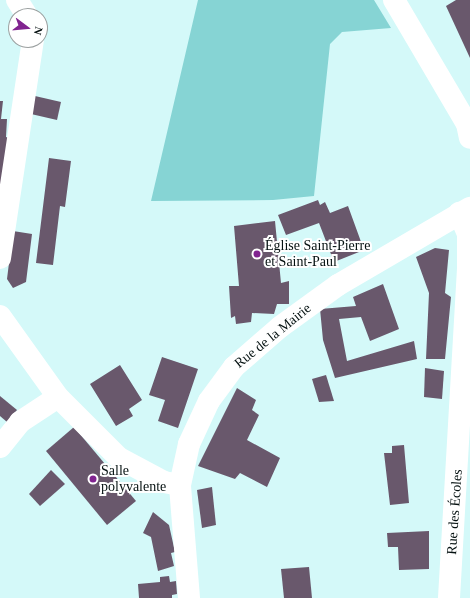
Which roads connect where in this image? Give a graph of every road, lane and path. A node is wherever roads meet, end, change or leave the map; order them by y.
1 (394, 0) edge
2 (32, 48) edge
3 (470, 138) edge
4 (465, 210) edge
5 (0, 258) edge
6 (0, 316) edge
7 (58, 397) junction
8 (0, 447) edge
9 (180, 485) junction
10 (190, 598) edge
11 (449, 598) edge

1 - 3 street
2 - 5 street
4 - 9 street, Rue de la Mairie
4 - 11 street, Rue des Écoles
6 - 7 street
7 - 8 street
7 - 9 street
9 - 10 street, Rue de la Mairie

